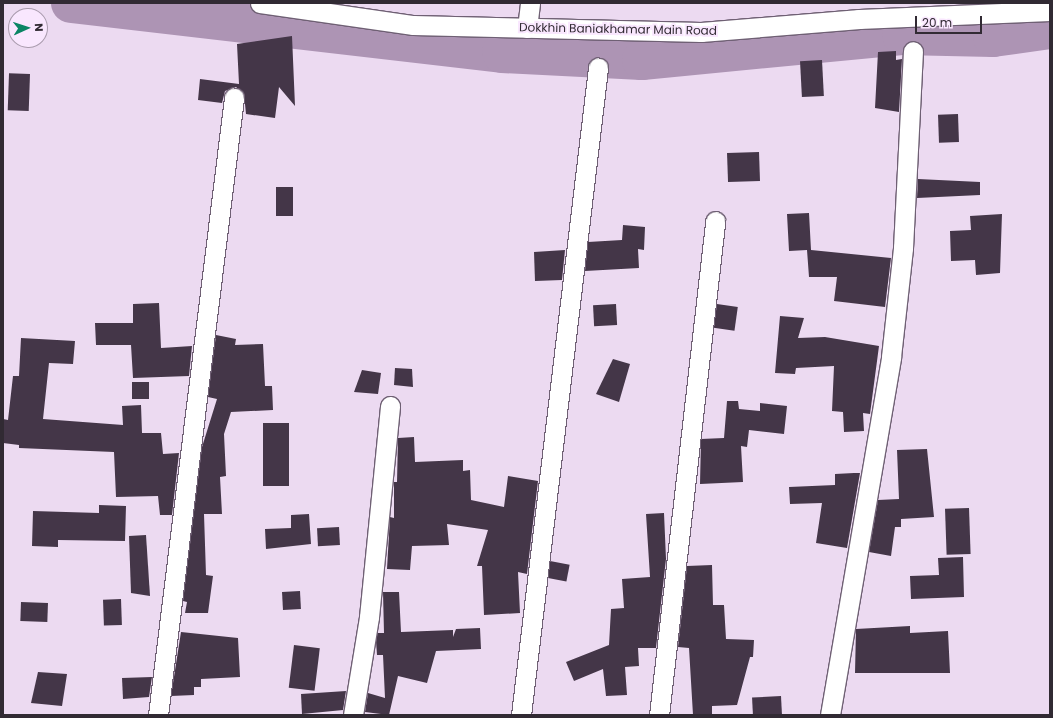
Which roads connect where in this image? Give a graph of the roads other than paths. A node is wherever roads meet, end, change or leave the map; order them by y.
1 (260, 3) edge
2 (530, 3) edge
3 (1050, 11) edge
4 (527, 28) junction
5 (913, 51) dead end
6 (598, 68) dead end
7 (234, 98) dead end
8 (715, 221) dead end
9 (390, 406) dead end
10 (158, 715) edge
11 (353, 715) edge
12 (521, 715) edge
13 (659, 715) edge
14 (830, 715) edge

1 - 4 street, Dokkhin Baniakhamar Main Road
2 - 4 street
3 - 4 street, Dokkhin Baniakhamar Main Road
5 - 14 street
6 - 12 street
7 - 10 street
8 - 13 street
9 - 11 street

